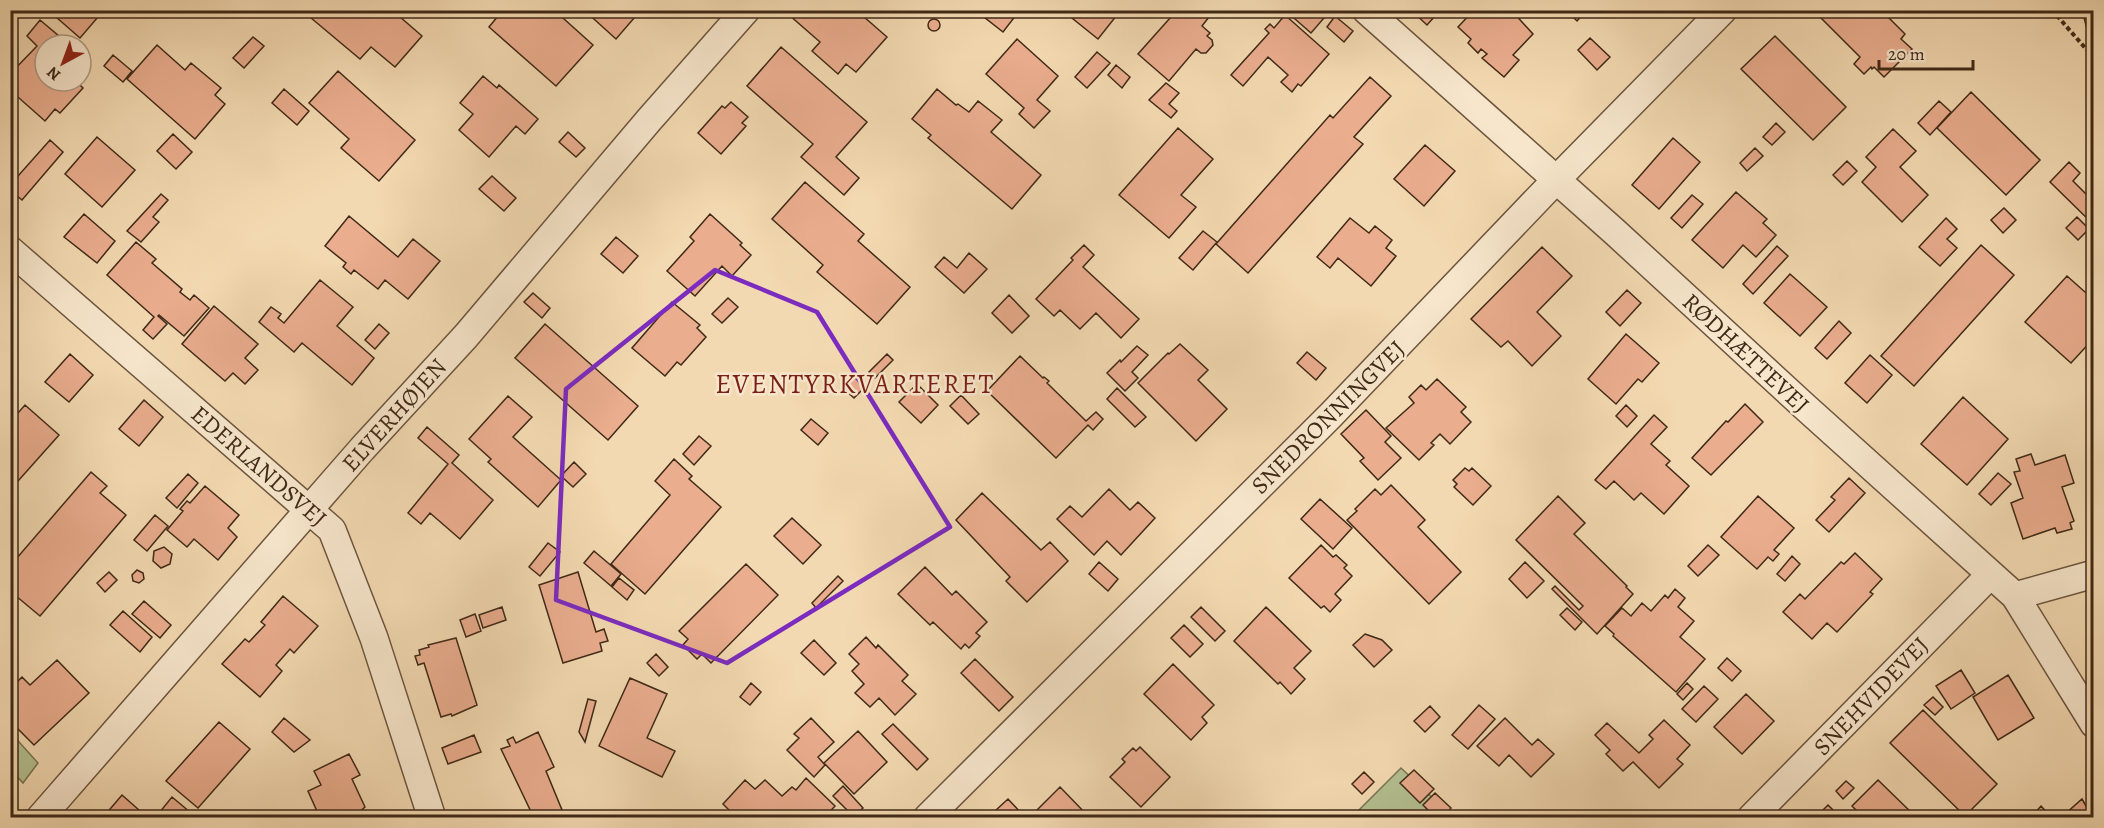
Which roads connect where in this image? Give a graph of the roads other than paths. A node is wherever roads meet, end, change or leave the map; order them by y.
1 (746, 10) edge
2 (1366, 10) edge
3 (1723, 10) edge
4 (1556, 181) junction
5 (10, 250) edge
6 (309, 510) junction
7 (1990, 574) junction
8 (2094, 574) edge
9 (2014, 596) junction
10 (2094, 724) edge
11 (40, 818) edge
12 (432, 818) edge
13 (927, 818) edge
14 (1752, 818) edge

1 - 6 street, ELVERHØJEN
2 - 4 street, RØDHÆTTEVEJ
3 - 4 street, SNEDRONNINGVEJ
4 - 7 street, RØDHÆTTEVEJ
4 - 13 street, SNEDRONNINGVEJ
5 - 6 street, EDERLANDSVEJ
6 - 11 street, ELVERHØJEN
6 - 12 street, EDERLANDSVEJ
7 - 9 street, RØDHÆTTEVEJ
7 - 14 street, SNEHVIDEVEJ
8 - 9 street
9 - 10 street, RØDHÆTTEVEJ

